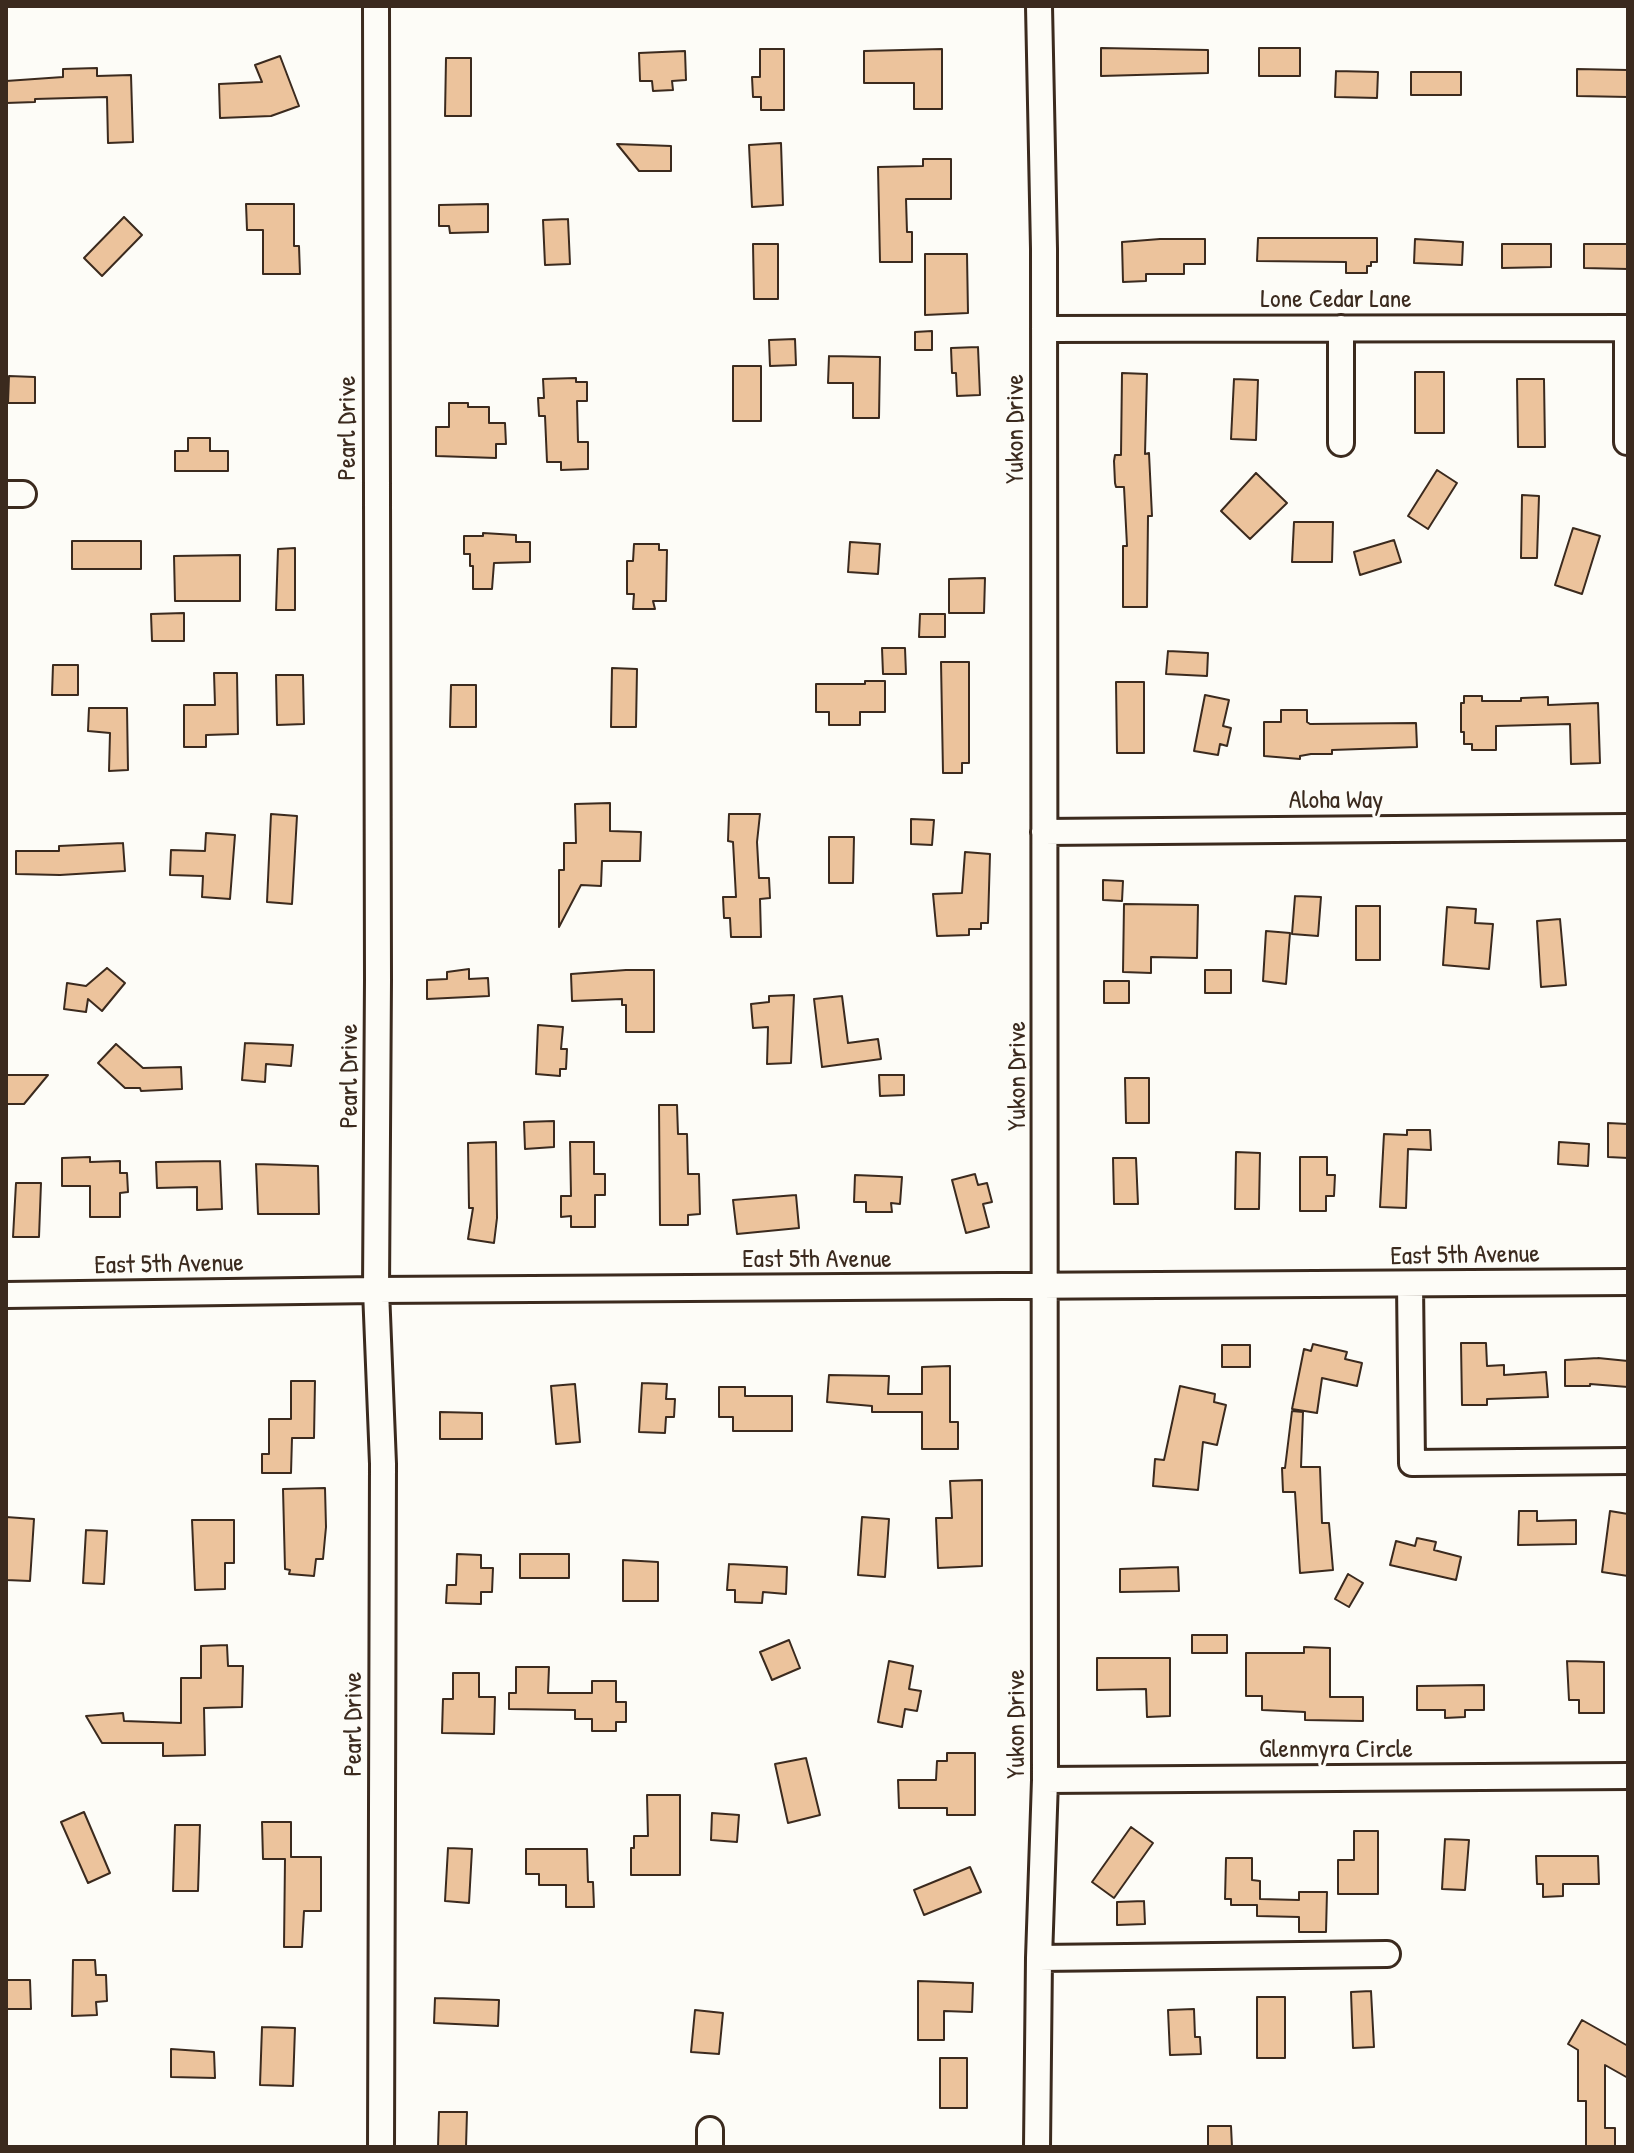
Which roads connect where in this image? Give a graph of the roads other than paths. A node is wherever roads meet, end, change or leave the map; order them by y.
1 (376, 6) edge
2 (1039, 6) edge
3 (1341, 328) junction
4 (1627, 328) edge
5 (1044, 329) junction
6 (1627, 442) edge
7 (1341, 443) dead end
8 (1628, 827) edge
9 (1044, 832) junction
10 (1628, 1282) edge
11 (1410, 1284) junction
12 (1045, 1288) junction
13 (376, 1290) junction
14 (6, 1295) edge
15 (1628, 1461) edge
16 (1628, 1776) edge
17 (1045, 1780) junction
18 (1387, 1954) dead end
19 (1039, 1958) junction
20 (381, 2147) edge
21 (1037, 2147) edge

1 - 13 street, Pearl Drive
2 - 5 street, Yukon Drive
3 - 4 street, Lone Cedar Lane
3 - 5 street, Lone Cedar Lane
3 - 7 street
4 - 6 street
5 - 9 street, Yukon Drive
8 - 9 street, Aloha Way
9 - 12 street, Yukon Drive
10 - 11 street, East 5th Avenue
11 - 12 street, East 5th Avenue
11 - 15 street
12 - 13 street, East 5th Avenue
12 - 17 street, Yukon Drive
13 - 14 street, East 5th Avenue
13 - 20 street, Pearl Drive
16 - 17 street, Glenmyra Circle
17 - 19 street, Yukon Drive
18 - 19 street
19 - 21 street, Yukon Drive

